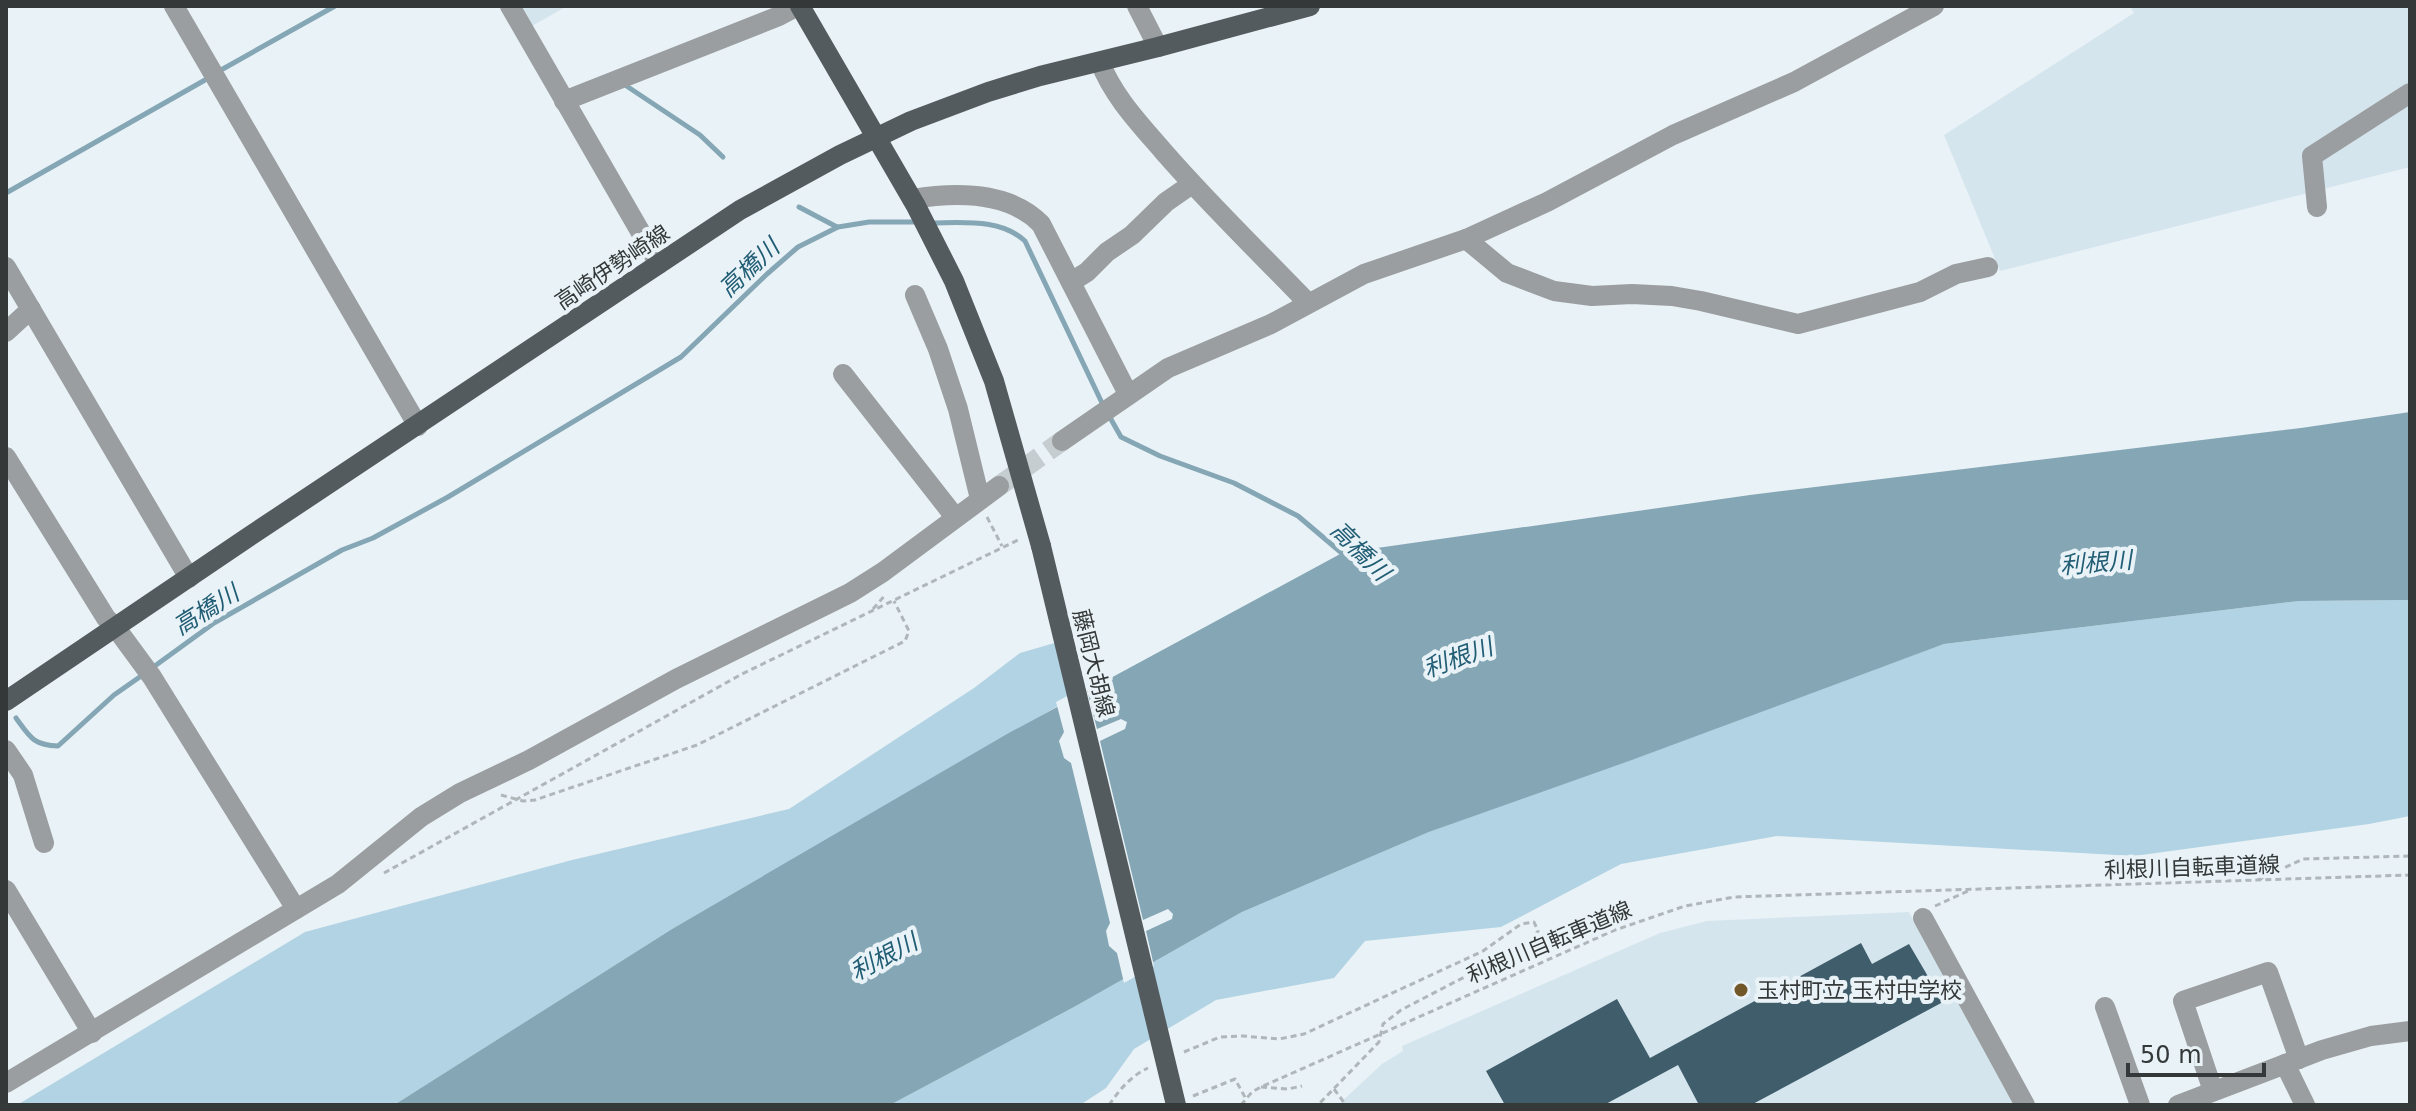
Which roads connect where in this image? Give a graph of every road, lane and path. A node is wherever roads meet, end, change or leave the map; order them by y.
1 (174, 6) edge
2 (510, 6) edge
3 (799, 6) edge
4 (1137, 6) edge
5 (1310, 6) edge
6 (1934, 6) edge
7 (1158, 47) junction
8 (1100, 62) junction
9 (2410, 93) edge
10 (564, 101) junction
11 (875, 137) junction
12 (1192, 184) junction
13 (914, 202) junction
14 (2317, 207) dead end
15 (1466, 239) junction
16 (659, 264) junction
17 (6, 267) edge
18 (1988, 267) dead end
19 (1071, 282) junction
20 (915, 295) dead end
21 (1307, 302) junction
22 (31, 309) junction
23 (6, 332) edge
24 (843, 374) dead end
25 (1122, 398) junction
26 (418, 426) junction
27 (1062, 441) tunnel mouth
28 (6, 457) edge
29 (999, 486) tunnel mouth
30 (982, 504) junction
31 (955, 517) junction
32 (1032, 542) junction
33 (1002, 547) junction
34 (189, 578) junction
35 (894, 601) junction
36 (116, 628) junction
37 (6, 701) edge
38 (6, 750) edge
39 (501, 795) dead end
40 (515, 799) junction
41 (44, 843) dead end
42 (2410, 856) edge
43 (380, 875) dead end
44 (2410, 875) edge
45 (2257, 881) junction
46 (1972, 889) junction
47 (10, 903) edge
48 (296, 909) junction
49 (1926, 913) joint
50 (2105, 1007) dead end
51 (2410, 1031) edge
52 (1382, 1032) junction
53 (92, 1033) junction
54 (1176, 1055) dead end
55 (2292, 1061) junction
56 (1149, 1067) dead end
57 (6, 1083) edge
58 (1302, 1086) dead end
59 (1261, 1087) junction
60 (1334, 1089) junction
61 (2213, 1091) junction
62 (1246, 1099) junction
63 (1180, 1102) edge
64 (1109, 1105) edge
65 (1241, 1105) edge
66 (1318, 1105) edge
67 (1346, 1105) edge
68 (2025, 1105) edge
69 (2140, 1105) edge
70 (2178, 1105) edge
71 (2305, 1105) edge

1 - 26 street
2 - 10 street
3 - 10 street
3 - 11 main road
4 - 7 street
5 - 7 main road, 高崎伊勢崎線
6 - 15 street
7 - 8 main road, 高崎伊勢崎線
8 - 11 main road, 高崎伊勢崎線
8 - 12 street
9 - 14 street
10 - 16 street
11 - 13 main road
11 - 16 main road, 高崎伊勢崎線
12 - 19 street
12 - 21 street
13 - 19 street
13 - 32 main road, 藤岡大胡線
15 - 18 street
15 - 21 street
16 - 26 main road, 高崎伊勢崎線
17 - 22 street
19 - 25 street
20 - 30 street
21 - 25 street
22 - 23 street
22 - 34 street
24 - 31 street
25 - 27 street
26 - 34 main road, 高崎伊勢崎線
28 - 36 street
29 - 30 street
30 - 31 street
30 - 33 path
31 - 48 street
32 - 33 path
32 - 63 main road, 藤岡大胡線, bridge
33 - 35 path
34 - 36 main road, 高崎伊勢崎線
35 - 40 path
35 - 40 path
36 - 37 main road, 高崎伊勢崎線
36 - 48 street
38 - 41 street
39 - 40 path
40 - 43 path
42 - 45 path
44 - 45 path, 利根川自転車道線
45 - 46 path, 利根川自転車道線
46 - 49 path
46 - 52 path, 利根川自転車道線
47 - 53 street
48 - 53 street
49 - 68 street
50 - 69 street
51 - 55 street
52 - 54 path, 利根川自転車道線
52 - 59 path
52 - 60 path
53 - 57 street
55 - 61 street
55 - 61 street
55 - 71 street
56 - 64 path
58 - 59 path
59 - 62 path
60 - 66 path
60 - 67 path
61 - 70 street
62 - 63 path
62 - 65 path

